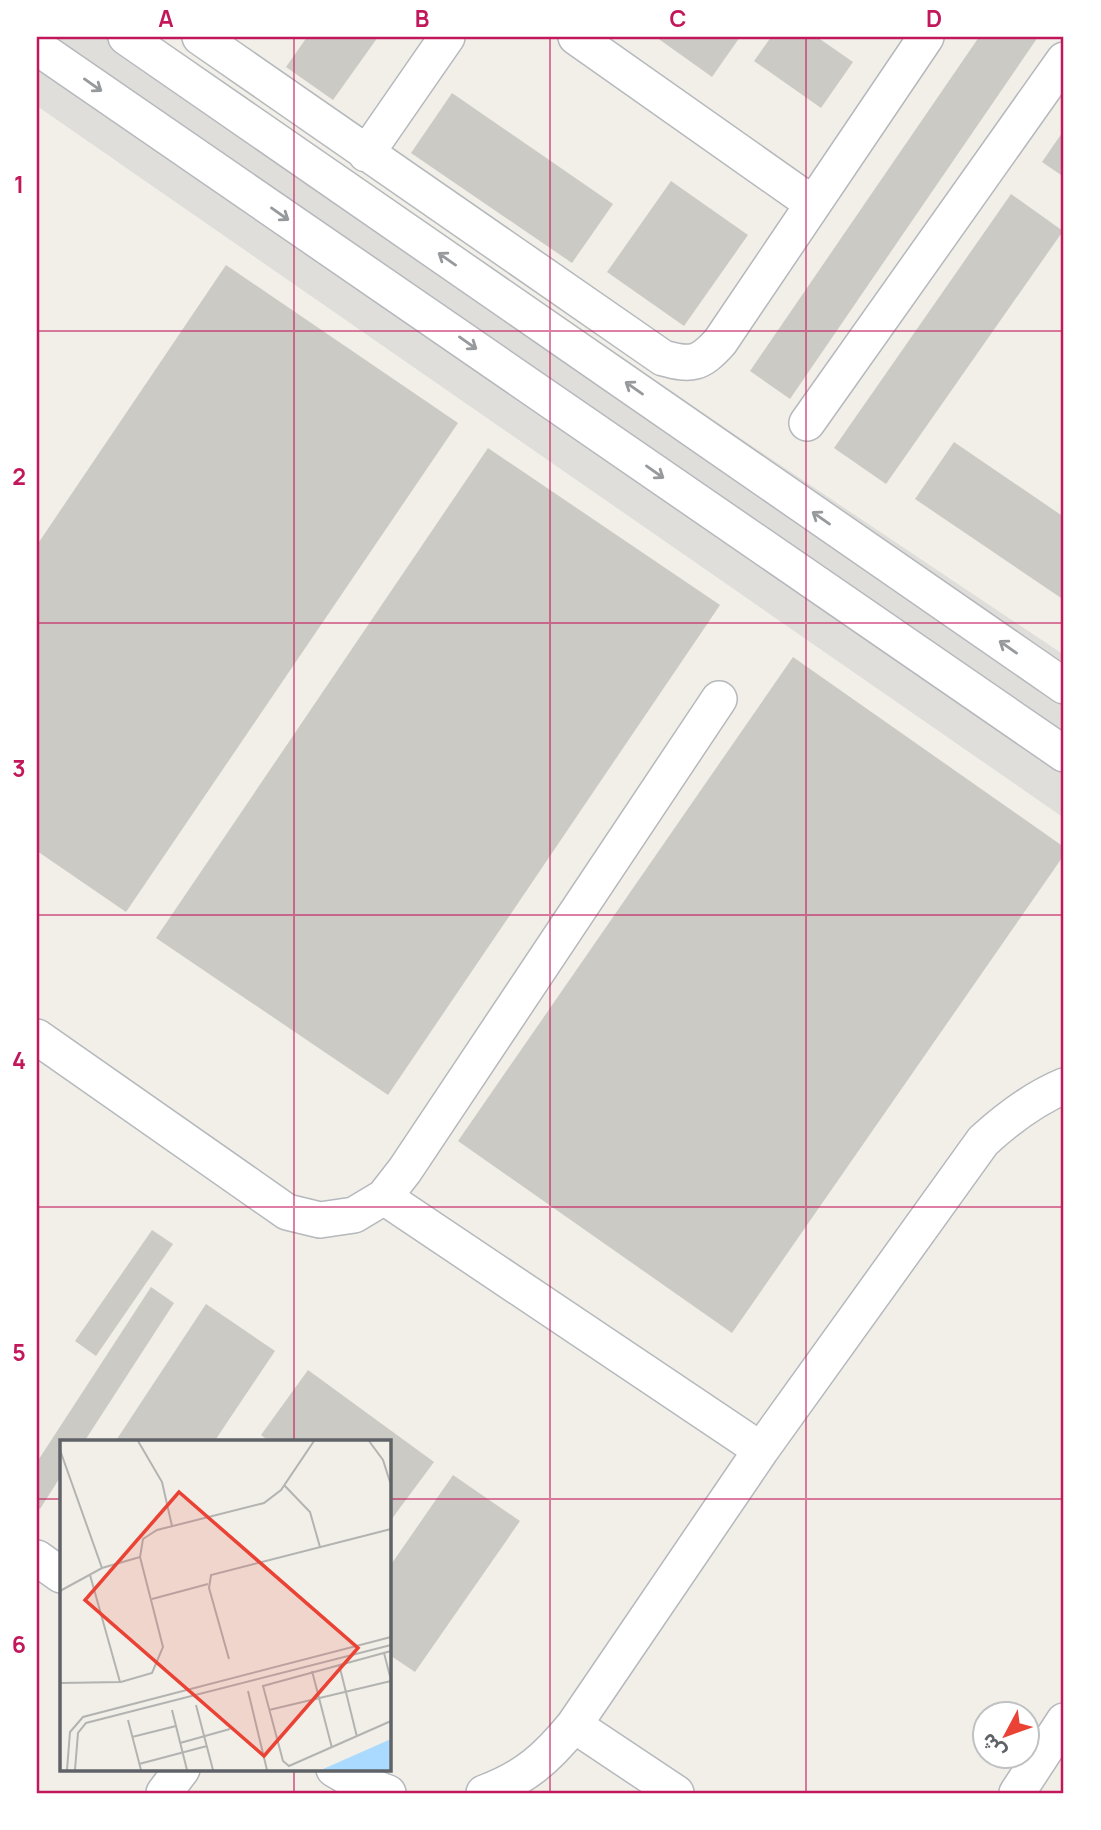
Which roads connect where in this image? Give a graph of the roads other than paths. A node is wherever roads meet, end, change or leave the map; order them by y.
1 (126, 37) edge
2 (200, 37) edge
3 (447, 37) edge
4 (576, 37) edge
5 (926, 37) edge
6 (37, 47) edge
7 (1064, 60) edge
8 (366, 153) junction
9 (813, 204) junction
10 (807, 423) dead end
11 (1064, 686) edge
12 (719, 699) dead end
13 (1064, 754) edge
14 (37, 1037) edge
15 (1064, 1086) edge
16 (384, 1197) junction
17 (761, 1450) junction
18 (37, 1558) edge
19 (60, 1574) edge
20 (1064, 1721) edge
21 (574, 1725) junction
22 (181, 1770) edge
23 (336, 1770) edge
24 (164, 1793) edge
25 (388, 1793) edge
26 (484, 1793) edge
27 (676, 1793) edge
28 (1017, 1793) edge

11 -> 1 lane
2 - 8 lane
3 - 8 lane
4 - 9 lane
5 - 9 lane
6 -> 13 lane
7 - 10 lane
8 - 9 lane
12 - 16 lane
14 - 16 lane
15 - 17 lane
16 - 17 lane
17 - 21 lane
18 - 19 lane
20 - 28 lane
21 - 26 lane
21 - 27 lane
22 - 24 lane
23 - 25 lane

